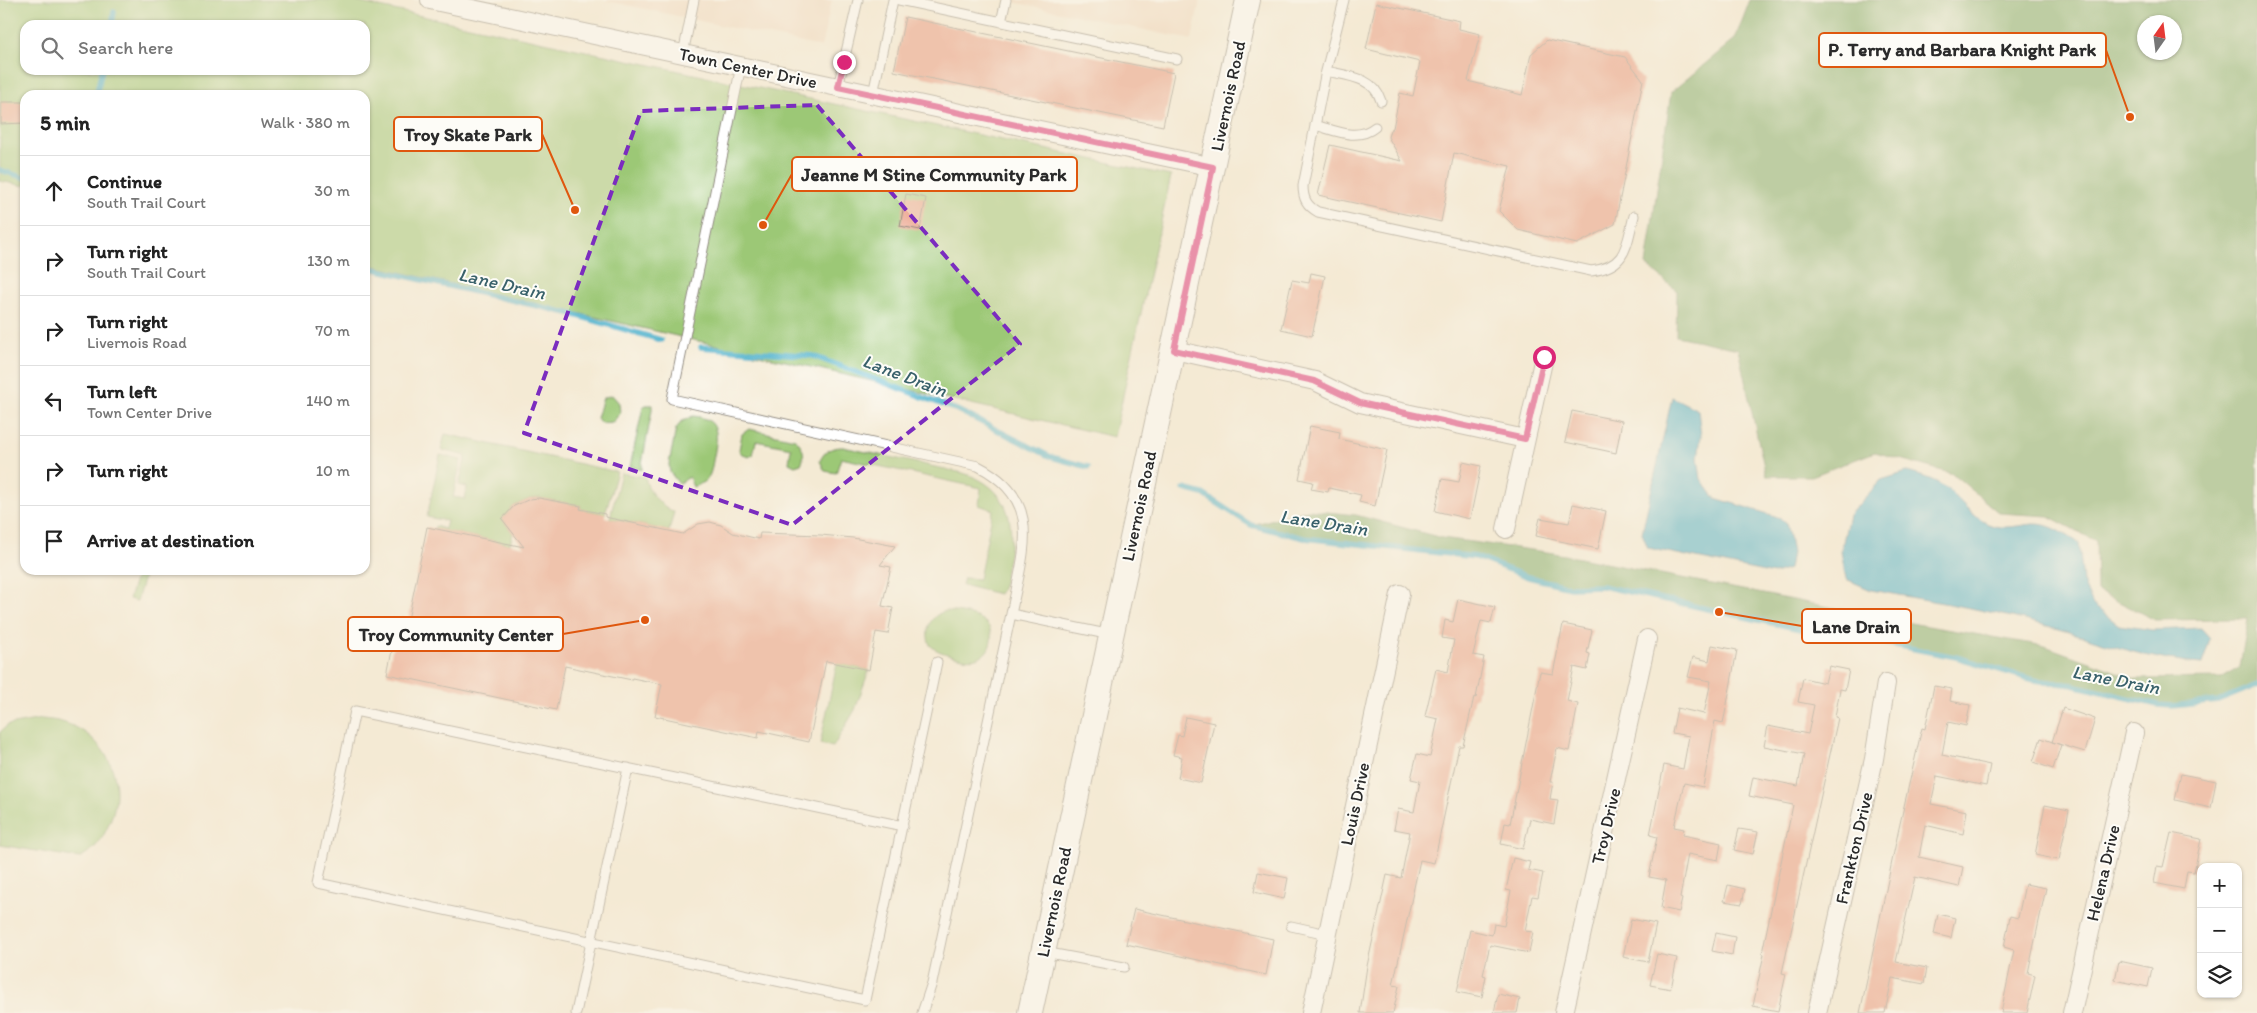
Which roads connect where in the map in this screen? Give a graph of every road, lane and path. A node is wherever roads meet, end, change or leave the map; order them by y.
1 (430, 0) edge
2 (694, 0) edge
3 (858, 0) edge
4 (893, 0) edge
5 (899, 0) edge
6 (1006, 0) edge
7 (1248, 0) edge
8 (1344, 0) edge
9 (1001, 22) junction
10 (683, 54) junction
11 (1177, 59) dead end
12 (741, 66) junction
13 (1326, 71) junction
14 (838, 87) junction
15 (873, 94) junction
16 (1381, 101) dead end
17 (1314, 125) junction
18 (1374, 127) dead end
19 (1213, 167) junction
20 (1634, 216) dead end
21 (1174, 350) junction
22 (1544, 357) dead end
23 (1525, 439) junction
24 (1506, 529) dead end
25 (1400, 594) dead end
26 (1011, 614) junction
27 (1111, 635) junction
28 (1648, 638) dead end
29 (937, 662) dead end
30 (1886, 683) dead end
31 (2134, 733) dead end
32 (628, 768) junction
33 (903, 826) junction
34 (1291, 926) dead end
35 (1327, 934) junction
36 (591, 942) junction
37 (1043, 952) junction
38 (1124, 967) dead end
39 (576, 1013) edge
40 (922, 1013) edge
41 (1030, 1013) edge
42 (1311, 1013) edge
43 (1564, 1013) edge
44 (1818, 1013) edge
45 (2072, 1013) edge

1 - 10 street, Town Center Drive
2 - 10 lane
3 - 14 lane
4 - 15 lane
5 - 9 lane
6 - 9 lane
7 - 19 main road, Livernois Road
8 - 13 lane
9 - 11 lane
10 - 12 street, Town Center Drive
12 - 14 street, Town Center Drive
12 - 26 lane
13 - 16 lane
13 - 17 lane
14 - 15 street, Town Center Drive
15 - 19 street, Town Center Drive
17 - 18 lane
17 - 20 lane
19 - 21 main road, Livernois Road
21 - 23 street
21 - 27 main road, Livernois Road
22 - 23 street
23 - 24 street
25 - 35 street, Louis Drive
26 - 27 lane
26 - 40 lane
27 - 37 main road, Livernois Road
28 - 43 street, Troy Drive
29 - 33 lane
30 - 44 street, Frankton Drive
31 - 45 street, Helena Drive
32 - 33 lane
32 - 36 lane
32 - 36 lane
33 - 36 lane
34 - 35 lane
35 - 42 street, Louis Drive
36 - 39 lane
37 - 38 lane
37 - 41 main road, Livernois Road

